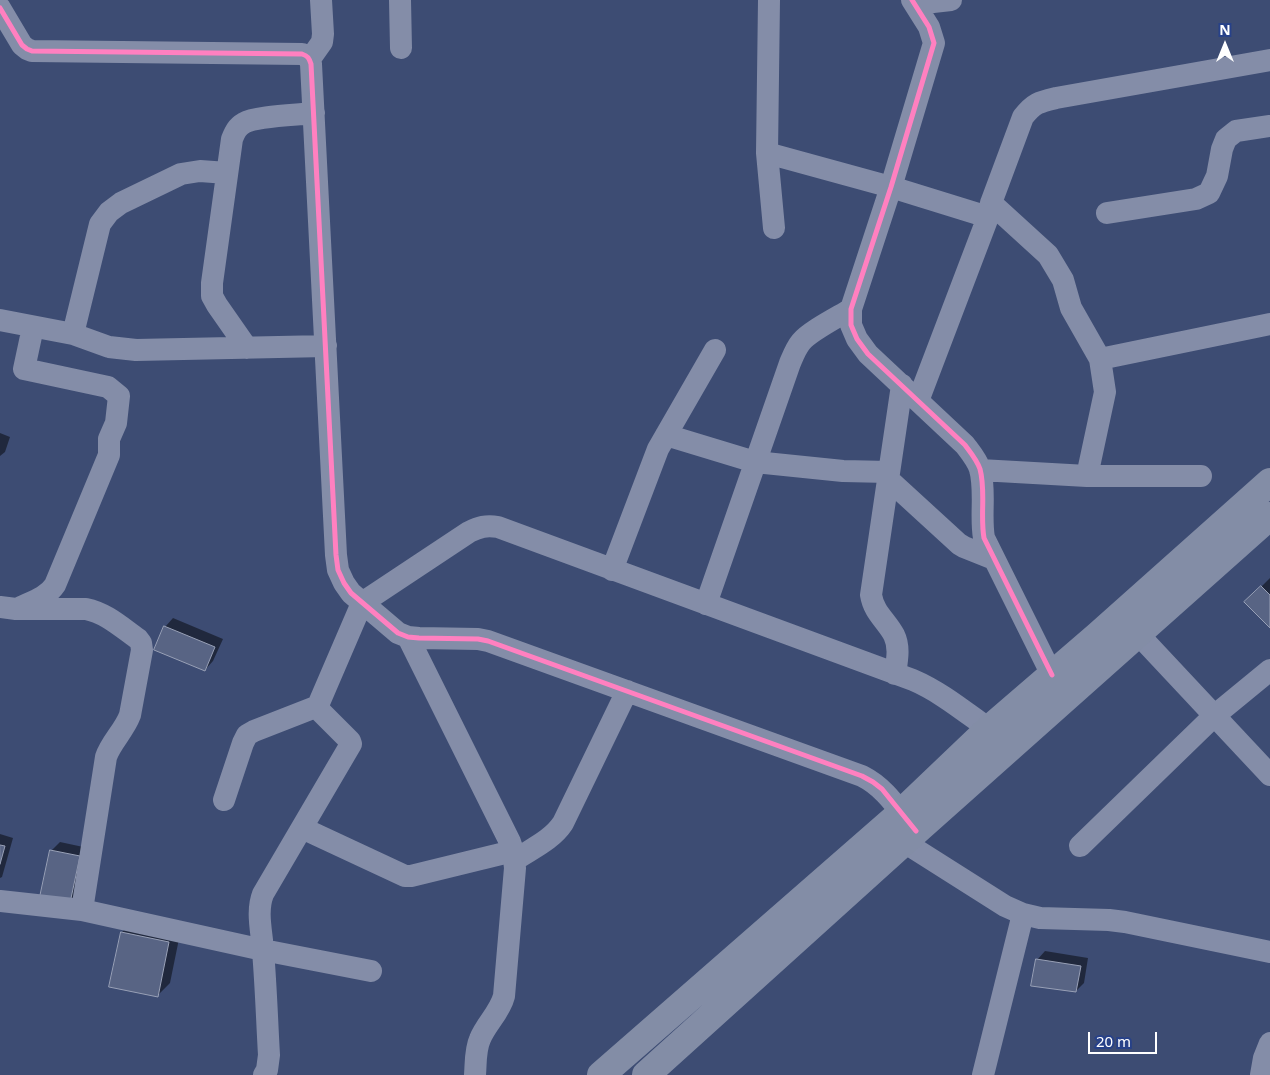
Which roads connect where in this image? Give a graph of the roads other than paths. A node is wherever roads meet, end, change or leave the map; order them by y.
1 (321, 0) edge
2 (400, 0) edge
3 (769, 0) edge
4 (951, 0) edge
5 (913, 2) edge
6 (0, 8) edge
7 (401, 48) dead end
8 (310, 59) junction
9 (1270, 60) edge
10 (314, 113) junction
11 (1270, 126) edge
12 (767, 153) junction
13 (228, 173) junction
14 (891, 187) junction
15 (989, 210) junction
16 (1108, 213) dead end
17 (774, 228) dead end
18 (851, 309) junction
19 (0, 320) edge
20 (1270, 324) edge
21 (33, 326) junction
22 (73, 334) junction
23 (326, 346) junction
24 (247, 348) junction
25 (715, 350) dead end
26 (1100, 359) junction
27 (910, 393) junction
28 (666, 435) junction
29 (756, 462) junction
30 (980, 470) junction
31 (889, 475) junction
32 (1087, 476) junction
33 (1201, 476) dead end
34 (1270, 482) edge
35 (1270, 516) edge
36 (994, 559) junction
37 (612, 570) junction
38 (362, 603) junction
39 (706, 604) junction
40 (5, 611) edge
41 (1138, 634) junction
42 (408, 637) junction
43 (1270, 670) edge
44 (896, 674) junction
45 (1052, 674) junction
46 (627, 691) junction
47 (318, 706) junction
48 (1214, 716) junction
49 (989, 729) junction
50 (1270, 775) edge
51 (224, 800) dead end
52 (302, 828) junction
53 (907, 828) junction
54 (1080, 846) dead end
55 (514, 855) junction
56 (0, 901) edge
57 (82, 910) junction
58 (1023, 914) junction
59 (263, 950) junction
60 (1270, 952) edge
61 (371, 971) dead end
62 (1270, 1043) edge
63 (264, 1075) edge
64 (476, 1075) edge
65 (601, 1075) edge
66 (646, 1075) edge
67 (983, 1075) edge
68 (1261, 1075) edge

1 - 8 street
2 - 7 street
3 - 12 street
4 - 5 street
5 - 14 street
6 - 8 street
8 - 10 street
9 - 15 street
10 - 13 street
10 - 23 street
11 - 16 street
12 - 14 street
12 - 17 street
13 - 22 street
13 - 24 street
14 - 15 street
14 - 18 street
15 - 26 street
15 - 27 street
18 - 27 street
18 - 29 street
19 - 21 street
20 - 26 street
21 - 22 street
21 - 40 street
22 - 24 street
23 - 24 street
23 - 38 street
25 - 28 street
26 - 32 street
27 - 30 street
27 - 31 street
28 - 29 street
28 - 37 street
29 - 31 street
29 - 39 street
30 - 32 street
30 - 36 street
31 - 36 street
31 - 44 street
32 - 33 street
34 - 45 main road
35 - 41 main road
36 - 45 street
37 - 38 street
37 - 39 street
38 - 42 street
38 - 47 street
39 - 44 street
40 - 57 street
41 - 48 street
41 - 53 main road
42 - 46 street
42 - 55 street
43 - 48 street
44 - 49 street
45 - 49 main road
46 - 53 street
46 - 55 street
47 - 51 street
47 - 52 street
48 - 50 street
48 - 54 street
49 - 53 main road
52 - 55 street
52 - 59 street
53 - 58 street
53 - 65 main road
53 - 66 main road
55 - 64 street
56 - 57 street
57 - 59 street
58 - 60 street
58 - 67 street
59 - 61 street
59 - 63 street
62 - 68 street

